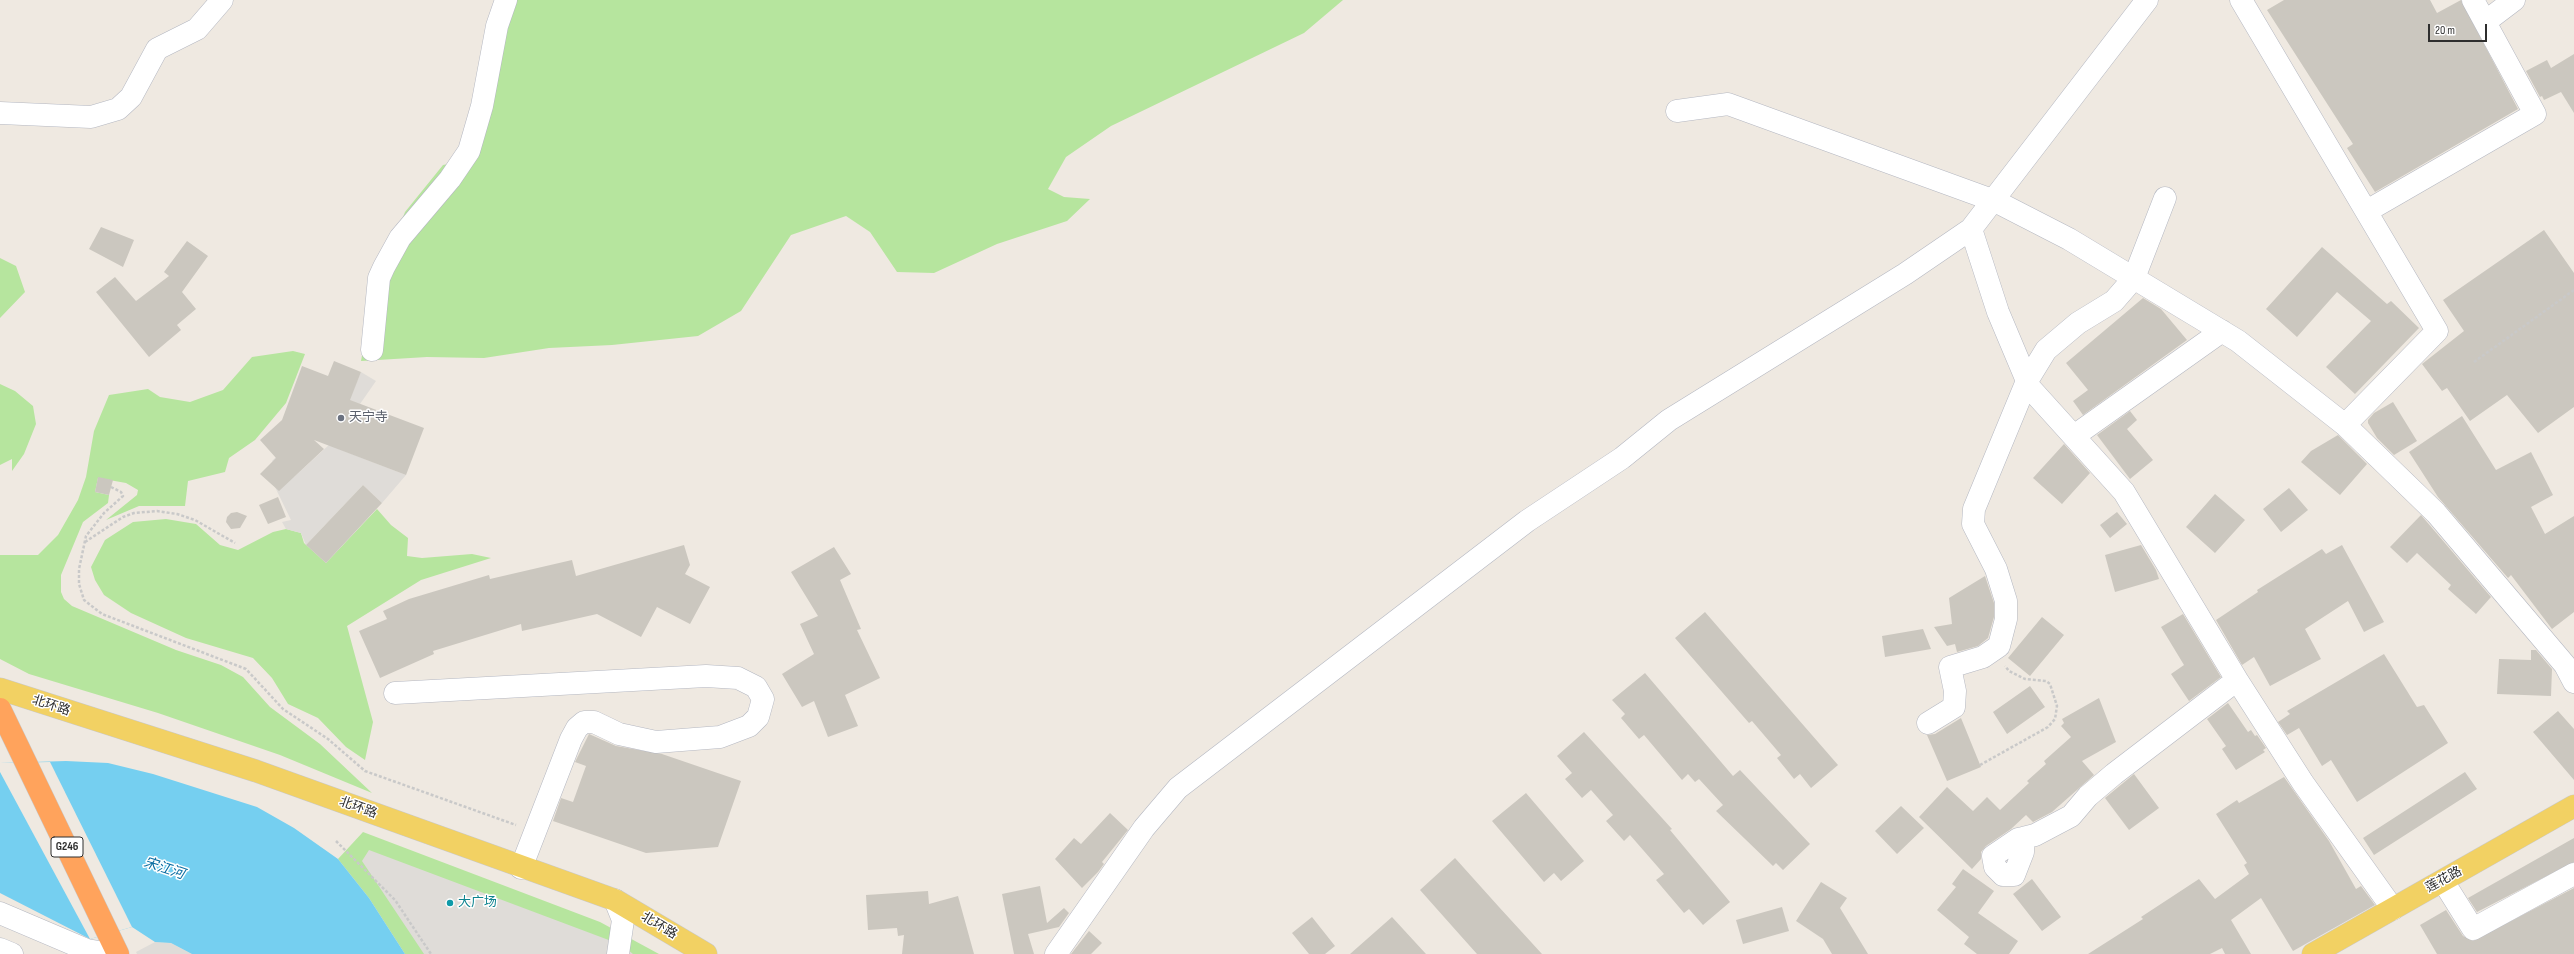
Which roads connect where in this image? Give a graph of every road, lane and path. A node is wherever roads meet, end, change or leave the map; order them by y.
1 (222, 0) edge
2 (506, 0) edge
3 (2147, 0) edge
4 (2241, 0) edge
5 (2473, 0) edge
6 (2514, 0) edge
7 (2485, 22) junction
8 (1677, 111) dead end
9 (0, 113) edge
10 (2165, 198) dead end
11 (1995, 201) junction
12 (2367, 211) junction
13 (1971, 229) junction
14 (2134, 278) junction
15 (2574, 290) edge
16 (2222, 331) junction
17 (372, 350) dead end
18 (2474, 362) dead end
19 (2027, 381) junction
20 (2345, 425) junction
21 (2074, 436) junction
22 (111, 487) dead end
23 (84, 542) junction
24 (235, 543) dead end
25 (1993, 650) junction
26 (2237, 680) junction
27 (2574, 682) edge
28 (0, 689) edge
29 (395, 693) dead end
30 (0, 709) edge
31 (1928, 723) dead end
32 (1980, 765) dead end
33 (2574, 806) edge
34 (535, 832) junction
35 (2023, 838) dead end
36 (336, 841) dead end
37 (521, 868) junction
38 (2574, 874) edge
39 (2443, 881) junction
40 (615, 900) junction
41 (2393, 909) junction
42 (0, 913) edge
43 (0, 949) edge
44 (12, 954) edge
45 (110, 954) edge
46 (118, 954) edge
47 (431, 954) edge
48 (618, 954) edge
49 (706, 954) edge
50 (1056, 954) edge
51 (2313, 954) edge

1 - 9 street
2 - 17 street
3 - 11 street
4 - 12 street
5 - 7 street
6 - 7 street
7 - 12 street
8 - 11 street
10 - 14 street
11 - 13 street
11 - 14 street
12 - 20 street
13 - 19 street
13 - 50 street
14 - 16 street
14 - 19 street
15 - 18 path
16 - 20 street
16 - 21 street
19 - 21 street
19 - 25 street
20 - 27 street
21 - 26 street
22 - 23 path
23 - 24 path
23 - 34 path
25 - 31 street
25 - 32 path
26 - 35 street
26 - 41 street
28 - 37 main road, 北环路
29 - 34 street
30 - 46 highway, G246
33 - 39 main road, 莲花路
34 - 37 street
36 - 47 path
37 - 40 main road, 北环路
38 - 39 street
39 - 41 main road, 莲花路
40 - 48 street
40 - 49 main road, 北环路
41 - 51 main road, 莲花路
42 - 45 street
43 - 44 street

